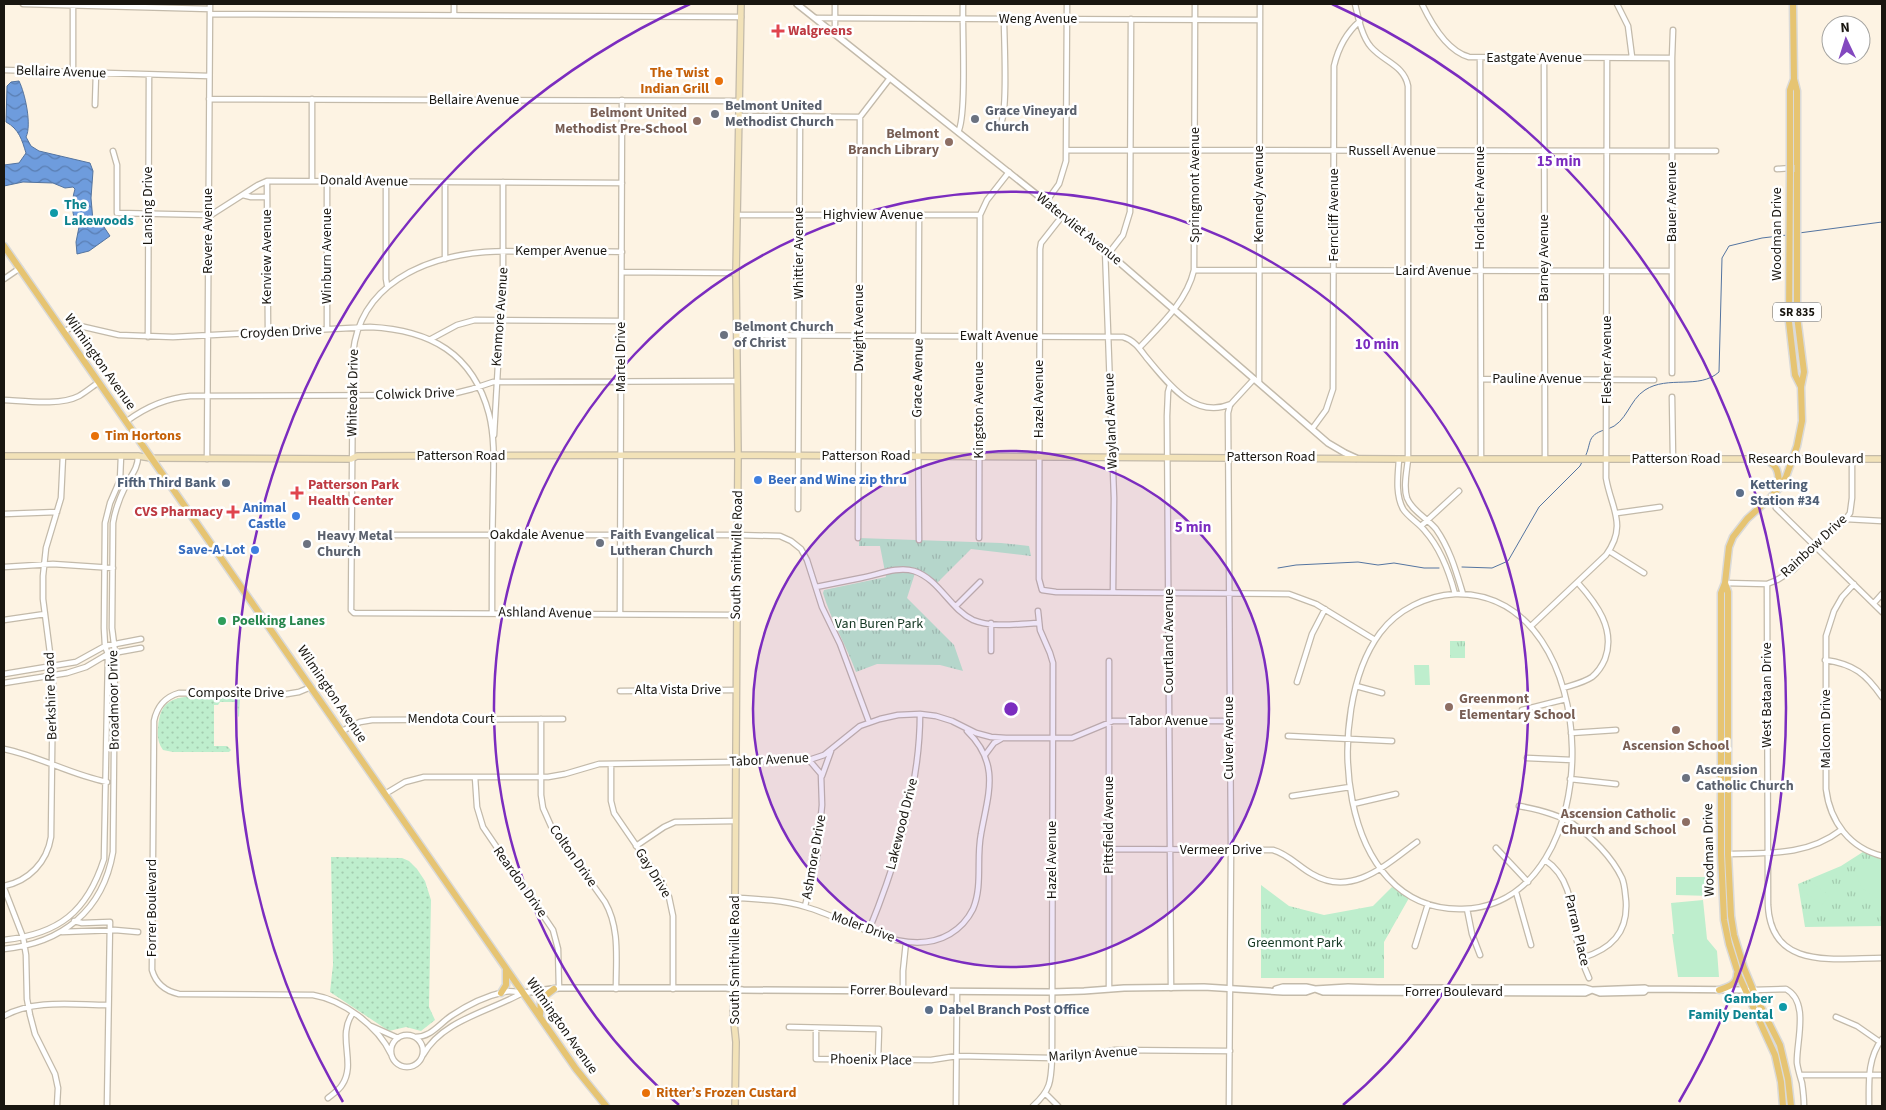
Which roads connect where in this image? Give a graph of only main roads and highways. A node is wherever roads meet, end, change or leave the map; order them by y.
1 (741, 4) edge
2 (1793, 4) edge
3 (1793, 107) junction
4 (1793, 236) junction
5 (4, 246) edge
6 (1801, 388) junction
7 (738, 455) junction
8 (4, 456) edge
9 (151, 458) junction
10 (1730, 458) joint
11 (1762, 458) junction
12 (1792, 458) junction
13 (1882, 459) edge
14 (1779, 488) junction
15 (1725, 710) junction
16 (506, 968) junction
17 (1736, 968) junction
18 (556, 988) road end
19 (1719, 990) road end
20 (502, 993) road end
21 (540, 1016) junction
22 (606, 1106) edge
23 (734, 1106) edge
24 (1783, 1106) edge
25 (1791, 1106) edge

1 - 7 main road, South Smithville Road
2 - 3 main road, Woodman Drive / SR 835
3 - 4 main road, Woodman Drive / SR 835
3 - 4 main road, Woodman Drive / SR 835
4 - 6 main road, Woodman Drive / SR 835
4 - 6 main road, Woodman Drive / SR 835
5 - 9 main road, Wilmington Avenue
6 - 12 main road, Woodman Drive / SR 835
7 - 9 main road, Patterson Road
7 - 10 main road, Patterson Road
7 - 23 main road, South Smithville Road
8 - 9 main road, Patterson Road
9 - 16 main road, Wilmington Avenue
10 - 11 main road, Research Boulevard
11 - 12 main road, Research Boulevard
11 - 14 main road
12 - 13 main road, Research Boulevard
12 - 14 main road, Woodman Drive
14 - 15 main road, Woodman Drive
15 - 17 main road, Woodman Drive
15 - 25 main road, Woodman Drive
16 - 20 main road
16 - 21 main road, Wilmington Avenue
17 - 19 main road
17 - 24 main road, Woodman Drive
18 - 21 main road
21 - 22 main road, Wilmington Avenue

